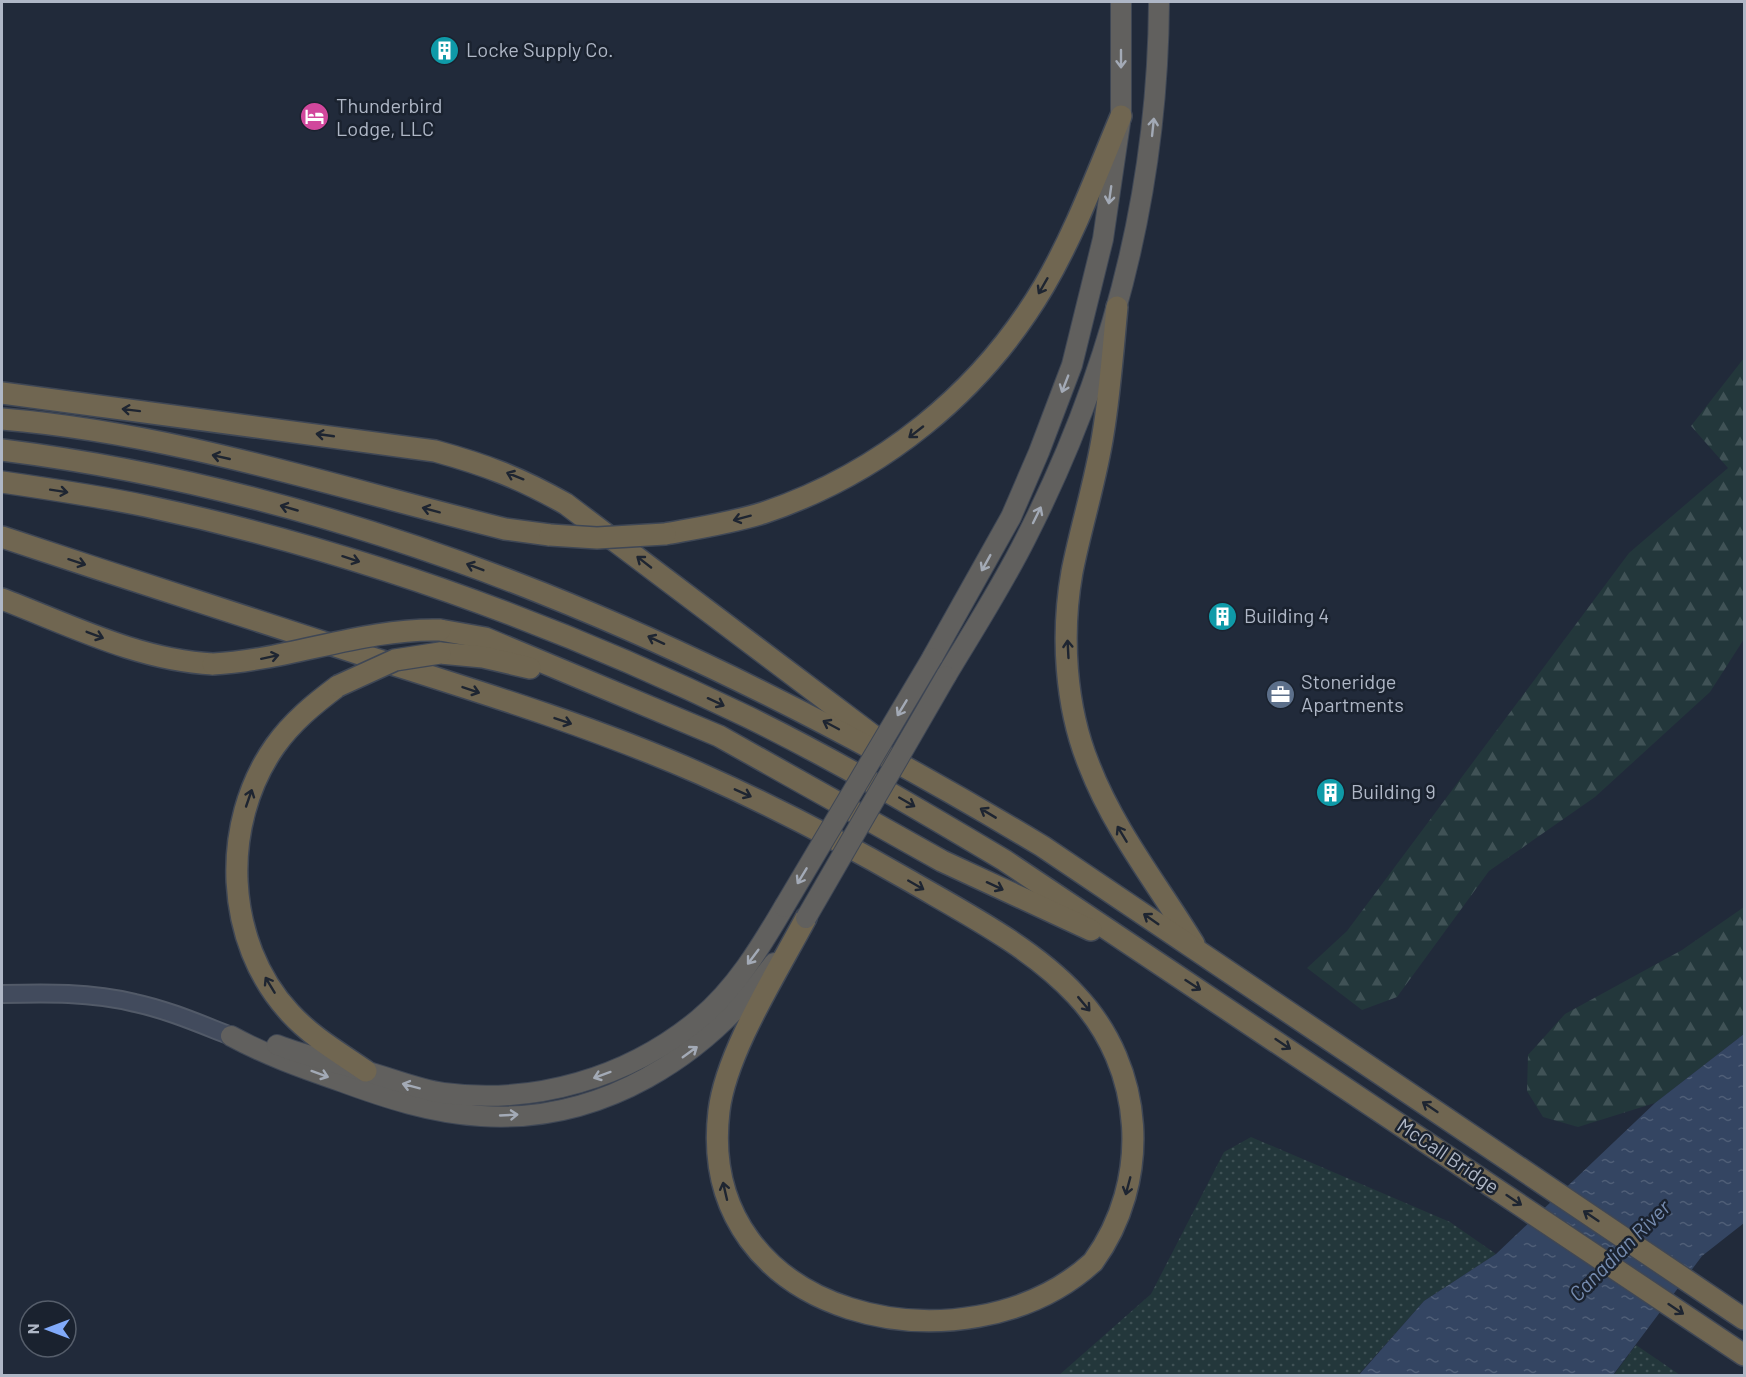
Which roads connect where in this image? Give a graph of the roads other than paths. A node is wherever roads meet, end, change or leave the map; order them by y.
1 (1121, 2) edge
2 (1159, 2) edge
3 (1121, 116) junction
4 (1117, 308) junction
5 (2, 393) edge
6 (2, 419) edge
7 (2, 450) edge
8 (2, 482) edge
9 (2, 537) edge
10 (2, 599) edge
11 (656, 710) junction
12 (938, 783) junction
13 (806, 918) junction
14 (1200, 952) junction
15 (1151, 958) junction
16 (2, 994) edge
17 (231, 1036) junction
18 (366, 1071) junction
19 (822, 1318) dead end
20 (1744, 1319) edge
21 (1012, 1327) dead end
22 (1744, 1355) edge

1 -> 3 highway
4 -> 2 highway
3 -> 6 highway, bridge
3 -> 18 highway, bridge
13 -> 4 highway, bridge
14 -> 4 highway
12 -> 5 highway
12 -> 7 highway
8 -> 15 highway
9 -> 21 highway
10 -> 11 highway, bridge
11 -> 15 highway
18 -> 11 highway, bridge
14 -> 12 highway, McCall Bridge
17 -> 13 highway
19 -> 13 highway
20 -> 14 highway, McCall Bridge
15 -> 22 highway, McCall Bridge
16 - 17 main road
17 - 18 highway

